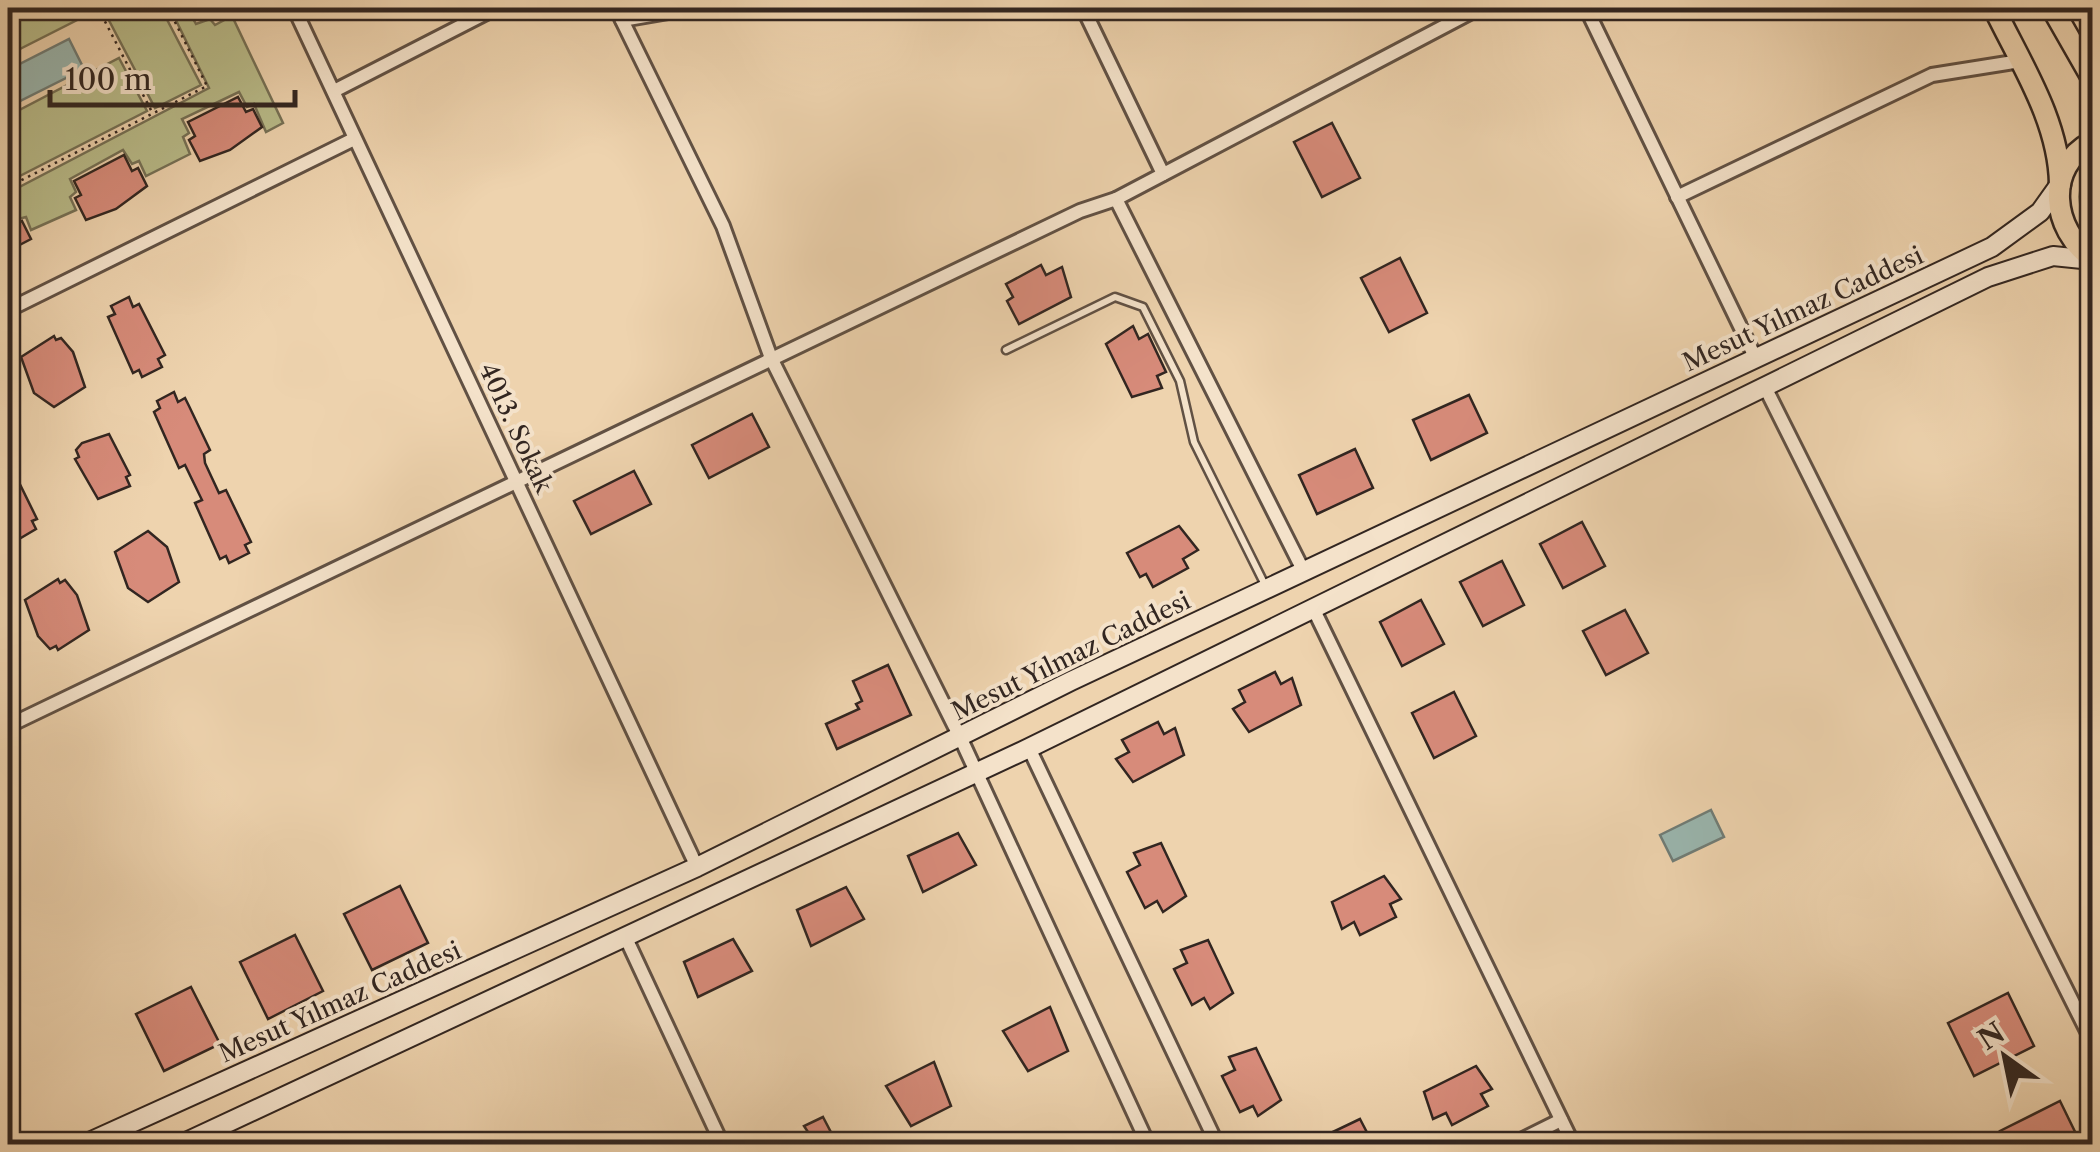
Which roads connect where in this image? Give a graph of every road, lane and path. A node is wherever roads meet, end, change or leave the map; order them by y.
1 (98, 8) edge
2 (168, 8) edge
3 (294, 8) edge
4 (496, 8) edge
5 (674, 8) edge
6 (692, 8) edge
7 (1083, 8) edge
8 (1479, 8) edge
9 (1586, 8) edge
10 (1994, 8) edge
11 (2052, 8) edge
12 (619, 14) edge
13 (2020, 62) junction
14 (2092, 78) edge
15 (334, 91) junction
16 (153, 113) junction
17 (354, 139) junction
18 (2092, 142) edge
19 (1163, 174) junction
20 (2060, 184) junction
21 (8, 187) edge
22 (1678, 197) junction
23 (1116, 199) junction
24 (2092, 259) edge
25 (8, 310) edge
26 (1006, 350) dead end
27 (771, 358) junction
28 (1756, 359) junction
29 (1765, 387) junction
30 (516, 481) junction
31 (1304, 572) junction
32 (1267, 589) junction
33 (1313, 608) junction
34 (8, 726) edge
35 (961, 739) junction
36 (1029, 748) junction
37 (974, 772) junction
38 (698, 867) junction
39 (624, 936) junction
40 (2092, 1041) edge
41 (1561, 1120) junction
42 (85, 1144) edge
43 (182, 1144) edge
44 (722, 1144) edge
45 (1148, 1144) edge
46 (1217, 1144) edge
47 (1512, 1144) edge
48 (1573, 1144) edge

1 - 16 path
2 - 16 path
3 - 15 street, 4013. Sokak
4 - 15 street
5 - 6 street
5 - 12 street
7 - 19 street
8 - 19 street
9 - 22 street
10 - 13 main road
11 - 14 main road
12 - 27 street
13 - 20 main road
13 - 22 street
15 - 17 street, 4013. Sokak
16 - 21 path
17 - 25 street
17 - 30 street, 4013. Sokak
18 - 20 main road
19 - 23 street
20 - 24 main road
20 - 28 main road, Mesut Yılmaz Caddesi
22 - 28 street
23 - 27 street
23 - 31 street
24 - 29 main road, Mesut Yılmaz Caddesi
26 - 32 lane
27 - 30 street
27 - 35 street
28 - 31 main road, Mesut Yılmaz Caddesi
29 - 33 main road, Mesut Yılmaz Caddesi
29 - 40 street
30 - 34 street
30 - 38 street, 4013. Sokak
31 - 32 main road, Mesut Yılmaz Caddesi
32 - 35 main road, Mesut Yılmaz Caddesi
33 - 36 main road, Mesut Yılmaz Caddesi
33 - 41 street
35 - 37 street
35 - 38 main road, Mesut Yılmaz Caddesi
36 - 37 main road, Mesut Yılmaz Caddesi
36 - 46 street
37 - 39 main road, Mesut Yılmaz Caddesi
37 - 45 street
38 - 42 main road, Mesut Yılmaz Caddesi
39 - 43 main road, Mesut Yılmaz Caddesi
39 - 44 street
41 - 47 street
41 - 48 street

